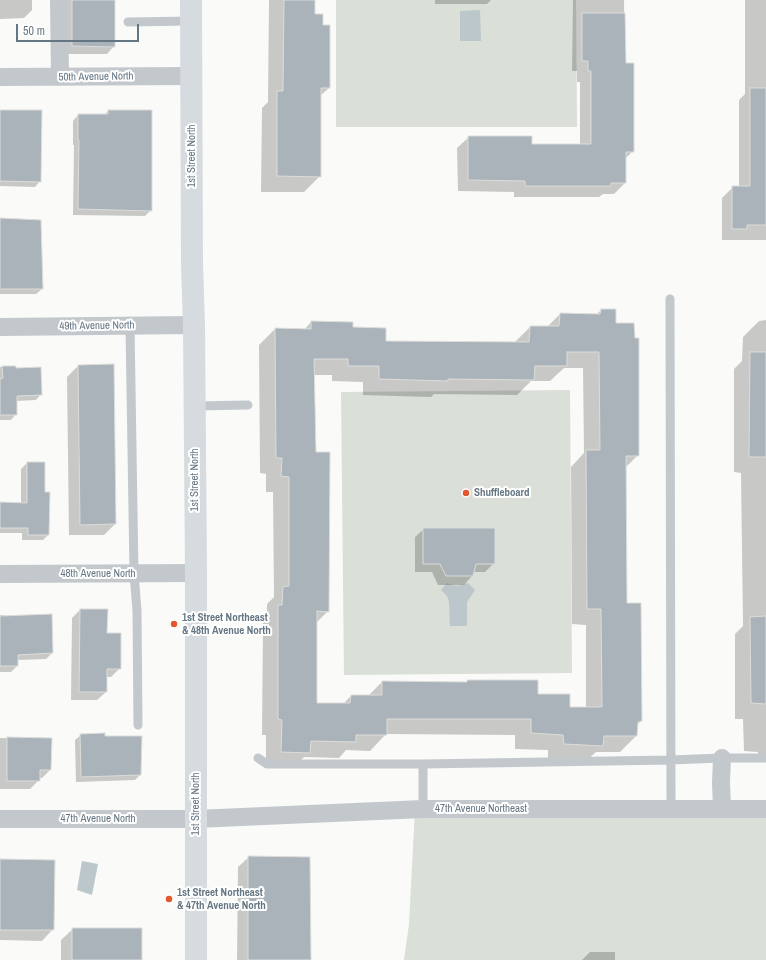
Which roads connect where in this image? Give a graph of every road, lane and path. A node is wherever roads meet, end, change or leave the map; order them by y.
1 (59, 0) edge
2 (191, 10) edge
3 (128, 22) dead end
4 (192, 76) junction
5 (60, 77) junction
6 (0, 78) edge
7 (670, 299) dead end
8 (194, 325) junction
9 (130, 326) junction
10 (0, 327) edge
11 (248, 405) dead end
12 (195, 406) junction
13 (196, 573) junction
14 (0, 574) edge
15 (134, 574) junction
16 (138, 725) dead end
17 (258, 758) dead end
18 (722, 758) junction
19 (766, 758) edge
20 (670, 760) junction
21 (423, 764) junction
22 (766, 808) edge
23 (423, 809) junction
24 (671, 809) junction
25 (722, 809) junction
26 (0, 819) edge
27 (196, 819) junction
28 (196, 960) edge

1 - 5 street
2 - 3 lane
2 - 4 street, 1st Street North
4 - 5 street, 50th Avenue North
4 - 8 street, 1st Street North
5 - 6 street, 50th Avenue North
7 - 20 lane
8 - 9 street, 49th Avenue North
8 - 12 street, 1st Street North
9 - 10 street, 49th Avenue North
9 - 15 lane
11 - 12 lane
12 - 13 street, 1st Street North
13 - 15 street, 48th Avenue North
13 - 27 street, 1st Street North
14 - 15 street, 48th Avenue North
15 - 16 lane
17 - 21 lane
18 - 19 lane
18 - 20 lane
18 - 25 street
20 - 21 lane
20 - 24 lane
21 - 23 lane
22 - 25 street, 47th Avenue Northeast
23 - 24 street, 47th Avenue Northeast
23 - 27 street, 47th Avenue Northeast
24 - 25 street, 47th Avenue Northeast
26 - 27 street, 47th Avenue North
27 - 28 street, 1st Street North

